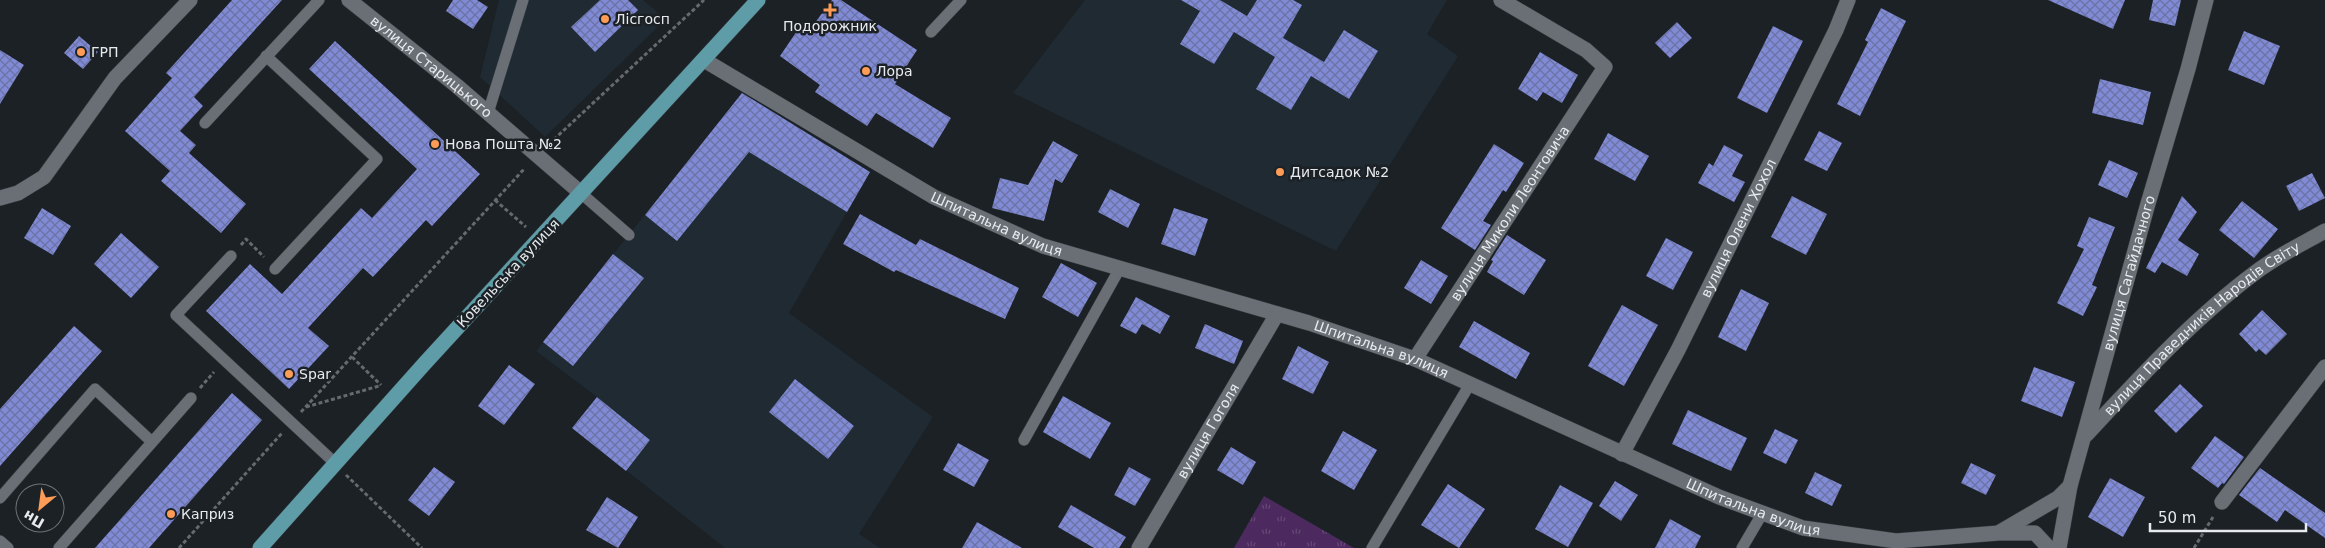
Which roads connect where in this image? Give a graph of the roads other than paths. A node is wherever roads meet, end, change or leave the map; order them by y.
1 (190, 0) edge
2 (319, 0) edge
3 (349, 0) edge
4 (524, 0) edge
5 (758, 0) edge
6 (961, 0) edge
7 (1501, 0) edge
8 (1848, 0) edge
9 (2206, 0) edge
10 (931, 32) dead end
11 (266, 56) junction
12 (704, 60) junction
13 (488, 113) junction
14 (204, 122) dead end
15 (582, 194) junction
16 (0, 198) edge
17 (2325, 231) edge
18 (629, 235) dead end
19 (232, 256) road end
20 (275, 268) road end
21 (1120, 268) junction
22 (1277, 314) junction
23 (1415, 359) junction
24 (2325, 367) edge
25 (1470, 384) junction
26 (191, 398) road end
27 (2085, 436) junction
28 (1024, 440) dead end
29 (152, 442) junction
30 (1622, 454) junction
31 (336, 464) junction
32 (2070, 486) junction
33 (0, 498) edge
34 (2222, 502) road end
35 (1762, 514) junction
36 (1999, 533) junction
37 (0, 541) edge
38 (8, 548) edge
39 (59, 548) edge
40 (260, 548) edge
41 (1138, 548) edge
42 (1372, 548) edge
43 (1742, 548) edge
44 (2048, 548) edge
45 (2059, 548) edge

1 - 16 street
2 - 11 lane
3 - 13 street, вулиця Старицького
4 - 13 lane
5 - 12 main road, Ковельська вулиця
6 - 10 lane
7 - 23 street, вулиця Миколи Леонтовича
8 - 30 street, вулиця Олени Хохол
9 - 27 street, вулиця Сагайдачного
11 - 14 lane
11 - 20 lane
12 - 15 main road, Ковельська вулиця
12 - 21 street, Шпитальна вулиця
13 - 15 street, вулиця Старицького
15 - 18 lane
15 - 31 main road, Ковельська вулиця
17 - 27 street, вулиця Праведників Народів Світу
19 - 31 lane
21 - 22 street, Шпитальна вулиця
21 - 28 lane
22 - 23 street, Шпитальна вулиця
22 - 41 street, вулиця Гоголя
23 - 25 street, Шпитальна вулиця
24 - 34 street
25 - 30 street, Шпитальна вулиця
25 - 42 lane
26 - 29 lane
27 - 32 street, вулиця Сагайдачного
29 - 33 lane
29 - 39 lane
30 - 35 street, Шпитальна вулиця
31 - 40 main road, Ковельська вулиця
32 - 36 street, Шпитальна вулиця
32 - 45 street, вулиця Сагайдачного
35 - 36 street, Шпитальна вулиця
35 - 43 lane
36 - 44 street
37 - 38 lane

